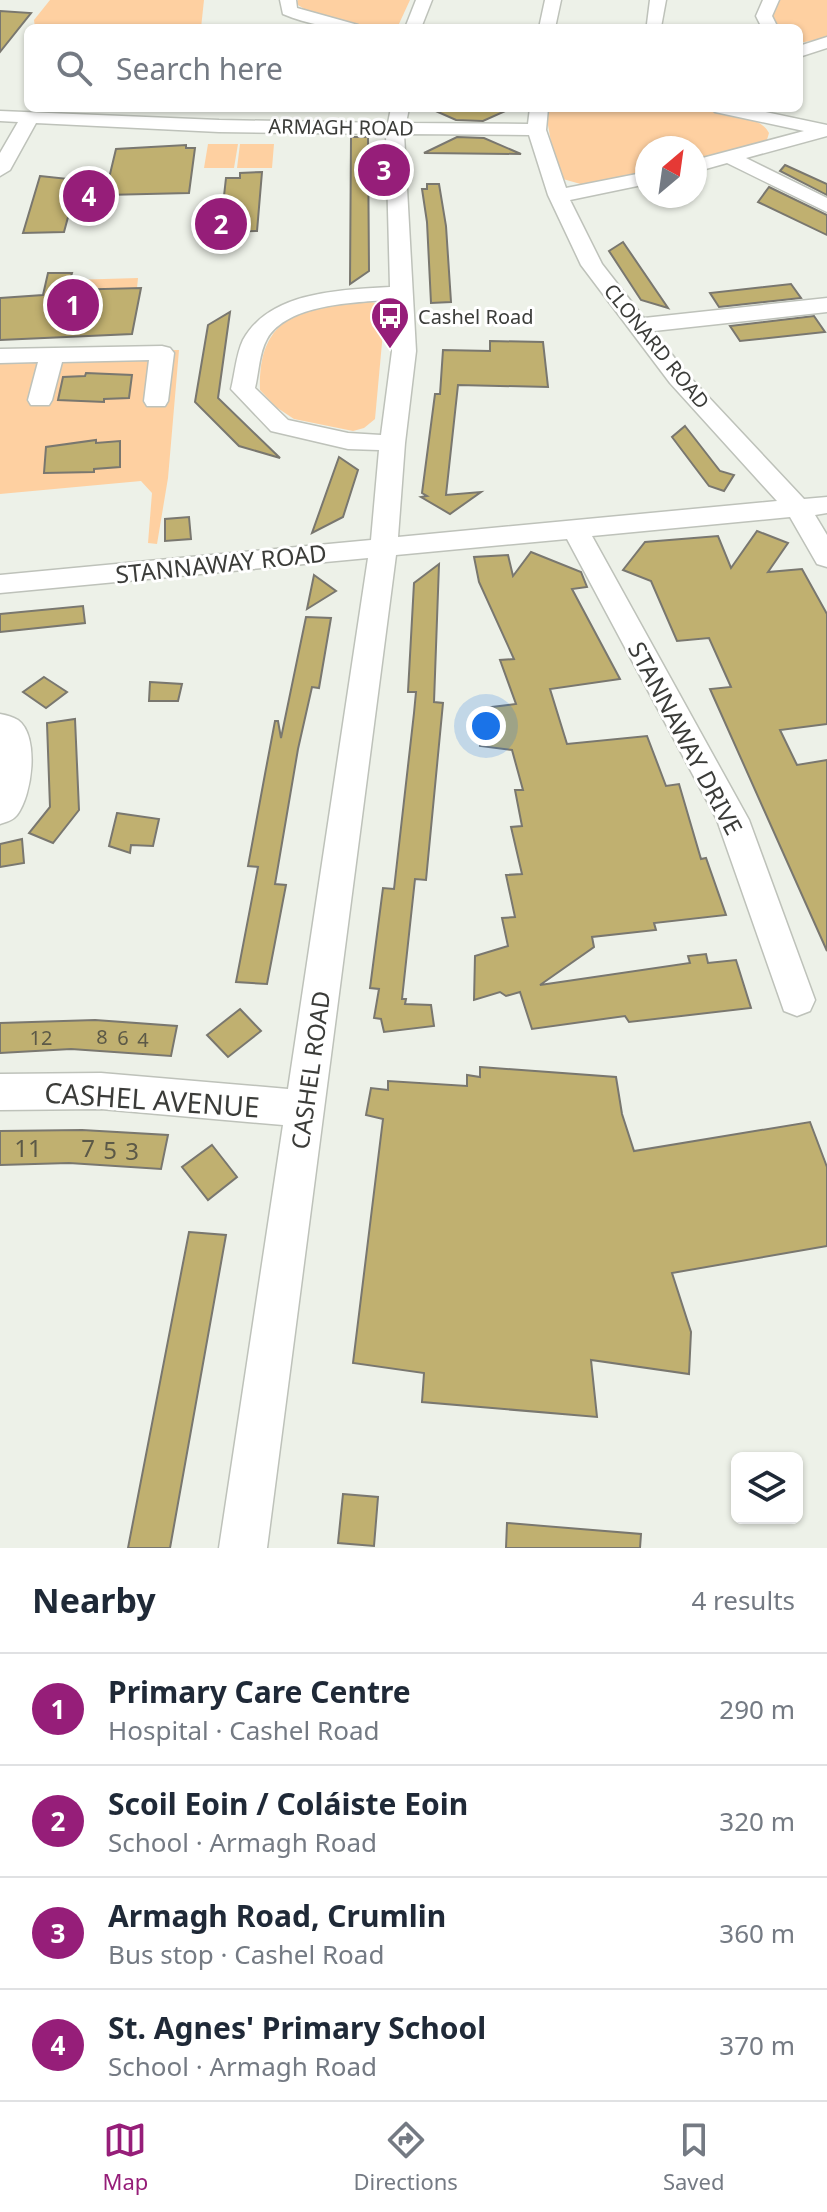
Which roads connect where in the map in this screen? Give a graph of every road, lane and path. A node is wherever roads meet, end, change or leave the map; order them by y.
1 (288, 0) edge
2 (424, 0) edge
3 (553, 0) edge
4 (658, 0) edge
5 (764, 2) edge
6 (337, 24) edge
7 (415, 24) edge
8 (548, 24) edge
9 (655, 24) dead end
10 (768, 24) edge
11 (827, 42) edge
12 (803, 48) edge
13 (539, 112) edge
14 (739, 112) edge
15 (0, 116) edge
16 (30, 117) junction
17 (398, 118) edge
18 (771, 119) junction
19 (537, 130) junction
20 (826, 131) edge
21 (778, 145) junction
22 (731, 158) junction
23 (707, 163) edge
24 (0, 170) edge
25 (635, 181) edge
26 (558, 195) junction
27 (827, 206) edge
28 (403, 293) junction
29 (827, 305) edge
30 (638, 326) junction
31 (52, 355) junction
32 (0, 356) edge
33 (40, 400) dead end
34 (156, 401) dead end
35 (392, 443) junction
36 (827, 505) edge
37 (389, 506) junction
38 (797, 507) junction
39 (575, 529) junction
40 (441, 540) junction
41 (383, 548) junction
42 (338, 551) junction
43 (827, 558) edge
44 (0, 584) edge
45 (379, 592) junction
46 (0, 726) edge
47 (0, 811) edge
48 (797, 1000) dead end
49 (0, 1092) edge
50 (304, 1109) junction
51 (243, 1548) edge

1 - 6 street
2 - 7 street
3 - 8 street
4 - 9 street
5 - 10 street
11 - 12 street
13 - 19 street, CLONARD ROAD
14 - 18 street
15 - 16 street, ARMAGH ROAD
16 - 17 street, ARMAGH ROAD
16 - 24 street
17 - 19 street, ARMAGH ROAD
17 - 28 street, CASHEL ROAD
18 - 20 street
18 - 21 street
19 - 26 street, CLONARD ROAD
20 - 21 street
21 - 22 street
22 - 23 street
22 - 27 street
25 - 26 street
26 - 30 street, CLONARD ROAD
28 - 35 street, CASHEL ROAD
28 - 35 street
29 - 30 street
30 - 38 street, CLONARD ROAD
31 - 32 street
31 - 33 street
31 - 34 street
35 - 37 street, CASHEL ROAD
36 - 38 street, STANNAWAY ROAD
37 - 40 street, STANNAWAY ROAD
37 - 41 street, CASHEL ROAD
38 - 39 street, STANNAWAY ROAD
38 - 43 street, CLONARD ROAD
39 - 40 street, STANNAWAY ROAD
39 - 48 street, STANNAWAY DRIVE
40 - 41 street, STANNAWAY ROAD
41 - 42 street, STANNAWAY ROAD
41 - 45 street, CASHEL ROAD
42 - 44 street, STANNAWAY ROAD
42 - 45 street
45 - 50 street, CASHEL ROAD
46 - 47 street
49 - 50 street, CASHEL AVENUE
50 - 51 street, CASHEL ROAD

